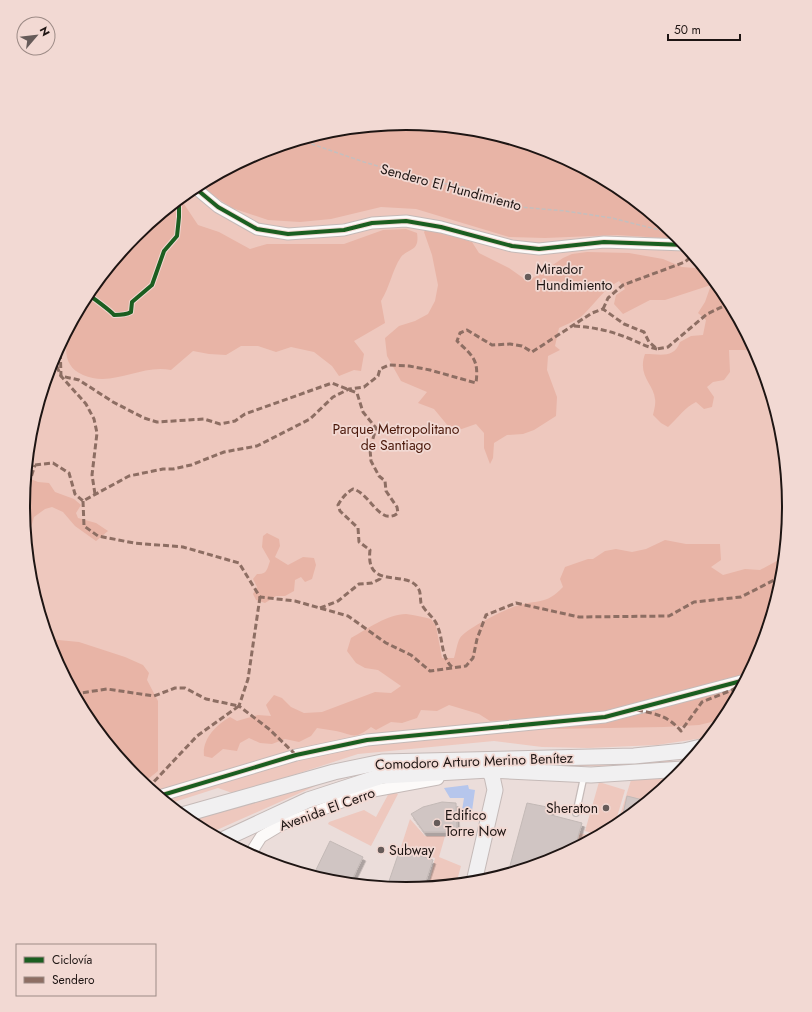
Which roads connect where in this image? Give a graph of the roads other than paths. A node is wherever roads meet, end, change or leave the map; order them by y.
1 (199, 192) edge
2 (676, 245) edge
3 (738, 682) edge
4 (693, 749) edge
5 (478, 759) junction
6 (452, 760) junction
7 (489, 770) junction
8 (674, 770) edge
9 (466, 771) junction
10 (517, 772) junction
11 (584, 774) junction
12 (384, 776) junction
13 (165, 794) edge
14 (189, 813) edge
15 (576, 813) dead end
16 (228, 837) edge
17 (254, 849) edge
18 (483, 874) edge
19 (476, 876) edge

1 - 2 street
3 - 13 street
4 - 5 street, Comodoro Arturo Merino Benítez
5 - 6 street, Comodoro Arturo Merino Benítez
5 - 7 street
6 - 12 street, Avenida El Cerro
6 - 14 street, Comodoro Arturo Merino Benítez
7 - 9 street, Avenida El Cerro
7 - 10 street, Avenida El Cerro
7 - 19 street
8 - 11 street, Avenida El Cerro
9 - 12 street, Avenida El Cerro
9 - 17 street, Avenida El Cerro
10 - 11 street, Avenida El Cerro
10 - 18 street
11 - 15 lane
12 - 16 street, Avenida El Cerro

